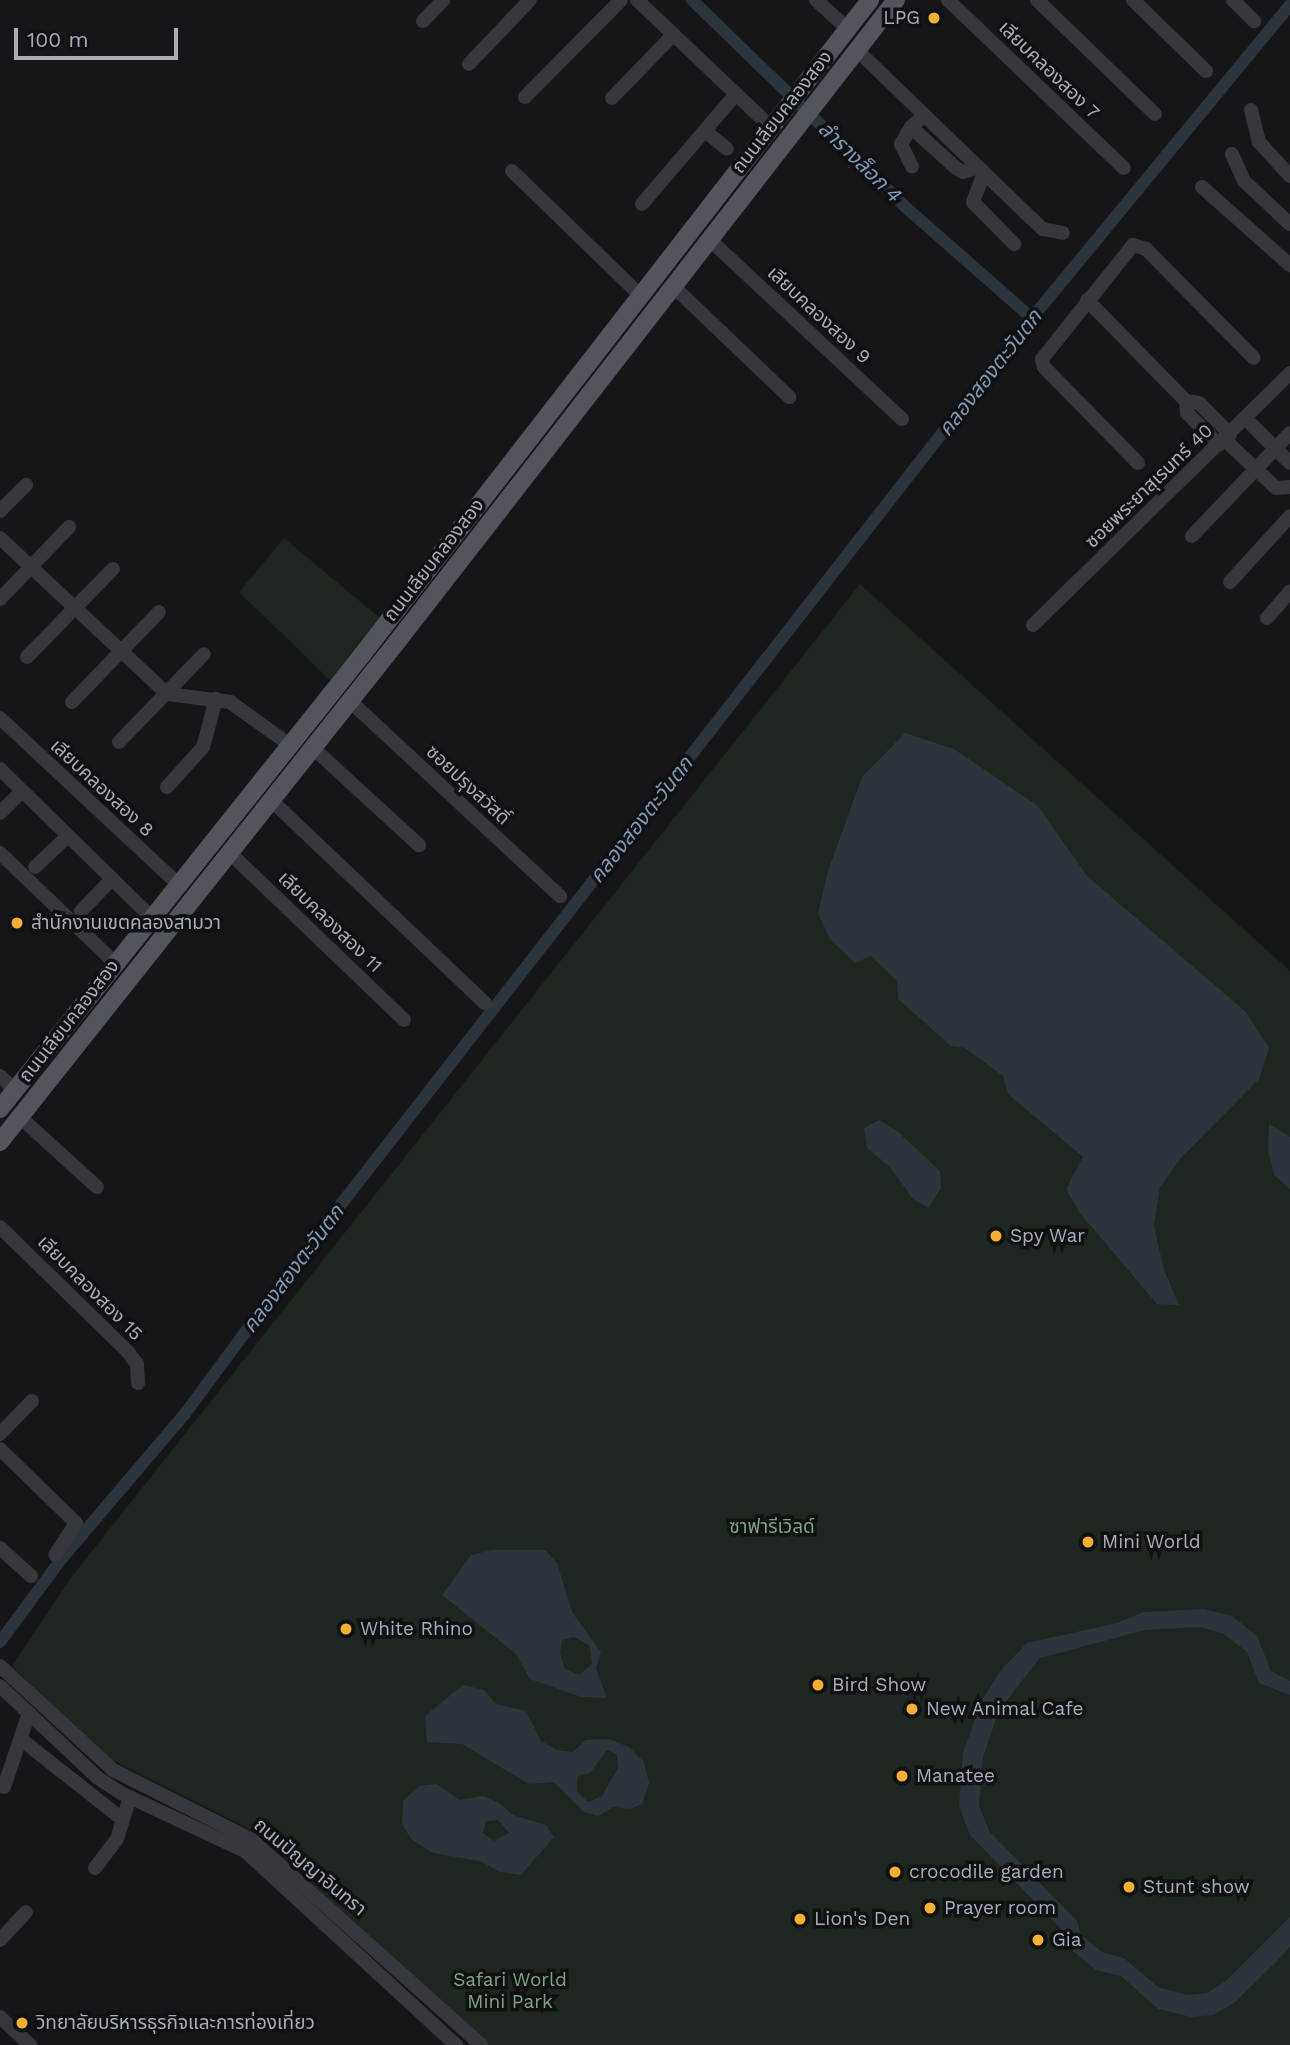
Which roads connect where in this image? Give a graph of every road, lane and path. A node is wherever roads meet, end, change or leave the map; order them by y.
1 (443, 0) edge
2 (530, 0) edge
3 (621, 0) edge
4 (637, 0) edge
5 (817, 0) edge
6 (870, 0) edge
7 (896, 0) edge
8 (948, 0) edge
9 (1037, 0) edge
10 (1133, 0) edge
11 (1233, 0) edge
12 (423, 21) dead end
13 (1254, 21) dead end
14 (848, 29) junction
15 (673, 35) junction
16 (857, 50) junction
17 (469, 64) dead end
18 (1206, 71) dead end
19 (736, 94) junction
20 (525, 97) dead end
21 (612, 98) dead end
22 (1251, 110) dead end
23 (1155, 114) dead end
24 (924, 116) junction
25 (911, 127) junction
26 (772, 128) junction
27 (705, 131) junction
28 (727, 149) dead end
29 (1232, 154) dead end
30 (912, 167) dead end
31 (1124, 168) dead end
32 (981, 170) junction
33 (512, 171) dead end
34 (1290, 176) edge
35 (1202, 187) dead end
36 (642, 204) dead end
37 (1290, 224) edge
38 (1063, 233) dead end
39 (709, 239) junction
40 (1014, 244) dead end
41 (1290, 265) edge
42 (673, 286) junction
43 (641, 296) junction
44 (1087, 300) junction
45 (1254, 358) dead end
46 (1290, 373) edge
47 (789, 397) dead end
48 (902, 419) dead end
49 (1245, 419) junction
50 (1290, 433) edge
51 (1225, 440) junction
52 (1276, 449) junction
53 (1138, 463) dead end
54 (1290, 463) edge
55 (1256, 470) junction
56 (26, 485) dead end
57 (1290, 487) edge
58 (0, 511) edge
59 (1290, 516) edge
60 (69, 527) dead end
61 (1192, 537) dead end
62 (0, 538) edge
63 (31, 567) junction
64 (113, 569) dead end
65 (1230, 582) dead end
66 (1290, 592) edge
67 (0, 599) edge
68 (75, 609) junction
69 (159, 612) dead end
70 (1267, 618) dead end
71 (1033, 625) dead end
72 (121, 652) junction
73 (204, 654) dead end
74 (27, 657) dead end
75 (167, 694) junction
76 (216, 699) junction
77 (350, 701) junction
78 (72, 702) dead end
79 (0, 718) edge
80 (119, 742) dead end
81 (290, 745) junction
82 (313, 748) junction
83 (0, 769) edge
84 (167, 787) dead end
85 (22, 790) junction
86 (271, 800) junction
87 (0, 813) edge
88 (68, 836) junction
89 (419, 845) dead end
90 (0, 853) edge
91 (230, 853) junction
92 (35, 867) dead end
93 (112, 879) junction
94 (178, 885) junction
95 (561, 896) dead end
96 (81, 911) dead end
97 (152, 918) junction
98 (116, 964) junction
99 (485, 1003) dead end
100 (404, 1020) dead end
101 (0, 1076) edge
102 (15, 1090) junction
103 (0, 1109) edge
104 (20, 1116) junction
105 (0, 1142) edge
106 (97, 1187) dead end
107 (1, 1231) edge
108 (138, 1383) dead end
109 (32, 1401) dead end
110 (0, 1434) edge
111 (0, 1449) edge
112 (0, 1548) edge
113 (55, 1555) dead end
114 (31, 1576) dead end
115 (3, 1679) edge
116 (29, 1713) junction
117 (22, 1740) junction
118 (4, 1787) dead end
119 (130, 1797) junction
120 (122, 1819) junction
121 (95, 1868) dead end
122 (26, 1912) dead end
123 (0, 1940) edge
124 (0, 2017) edge
125 (30, 2045) edge
126 (456, 2045) edge
127 (481, 2045) edge

1 - 12 street
2 - 17 street
3 - 20 street
4 - 15 street
5 - 14 street
6 - 14 main road, ถนนเลียบคลองสอง
7 - 16 main road, ถนนเลียบคลองสอง
8 - 31 street, เลียบคลองสอง 7
9 - 23 street
10 - 18 street
11 - 13 street
14 - 26 main road, ถนนเลียบคลองสอง
15 - 19 street
15 - 21 street
16 - 24 street
16 - 39 main road, ถนนเลียบคลองสอง
19 - 26 street
19 - 27 street
22 - 34 street
24 - 25 street
24 - 32 street
25 - 30 street
25 - 32 street
26 - 43 main road, ถนนเลียบคลองสอง
27 - 28 street
27 - 36 street
29 - 37 street
32 - 38 street
32 - 40 street
33 - 43 street
35 - 41 street
39 - 42 main road, ถนนเลียบคลองสอง
39 - 48 street, เลียบคลองสอง 9
42 - 47 street
42 - 77 main road, ถนนเลียบคลองสอง
43 - 81 main road, ถนนเลียบคลองสอง
44 - 45 street
44 - 51 street
44 - 53 street
46 - 49 street, ซอยพระยาสุเรนทร์ 40
49 - 51 street, ซอยพระยาสุเรนทร์ 40
49 - 52 street
50 - 52 street
51 - 55 street
51 - 71 street, ซอยพระยาสุเรนทร์ 40
52 - 54 street
52 - 55 street
55 - 57 street
55 - 61 street
56 - 58 street
59 - 65 street
60 - 63 street
62 - 63 street
63 - 67 street
63 - 68 street
64 - 68 street
66 - 70 street
68 - 72 street
68 - 74 street
69 - 72 street
72 - 75 street
72 - 78 street
73 - 75 street
75 - 76 street
75 - 80 street
76 - 81 street
76 - 84 street
77 - 82 main road, ถนนเลียบคลองสอง
77 - 95 street, ซอยปรุงสวัสดิ์
79 - 94 street, เลียบคลองสอง 8
81 - 94 main road, ถนนเลียบคลองสอง
82 - 86 main road, ถนนเลียบคลองสอง
82 - 89 street
83 - 85 street
85 - 87 street
85 - 88 street
86 - 91 main road, ถนนเลียบคลองสอง
86 - 99 street
88 - 92 street
88 - 93 street
90 - 98 street
91 - 100 street, เลียบคลองสอง 11
91 - 104 main road, ถนนเลียบคลองสอง
93 - 96 street
93 - 97 street
94 - 97 main road, ถนนเลียบคลองสอง
97 - 98 main road, ถนนเลียบคลองสอง
98 - 102 main road, ถนนเลียบคลองสอง
101 - 102 street
102 - 103 main road, ถนนเลียบคลองสอง
104 - 105 main road, ถนนเลียบคลองสอง
104 - 106 street
107 - 108 street, เลียบคลองสอง 15
109 - 110 street
111 - 113 street
112 - 114 street
115 - 116 street, ถนนปัญญาอินทรา
115 - 127 street, ถนนปัญญาอินทรา
116 - 117 street
116 - 119 street, ถนนปัญญาอินทรา
117 - 118 street
117 - 120 street
119 - 120 street
119 - 126 street, ถนนปัญญาอินทรา
120 - 121 street
122 - 123 street
124 - 125 street

